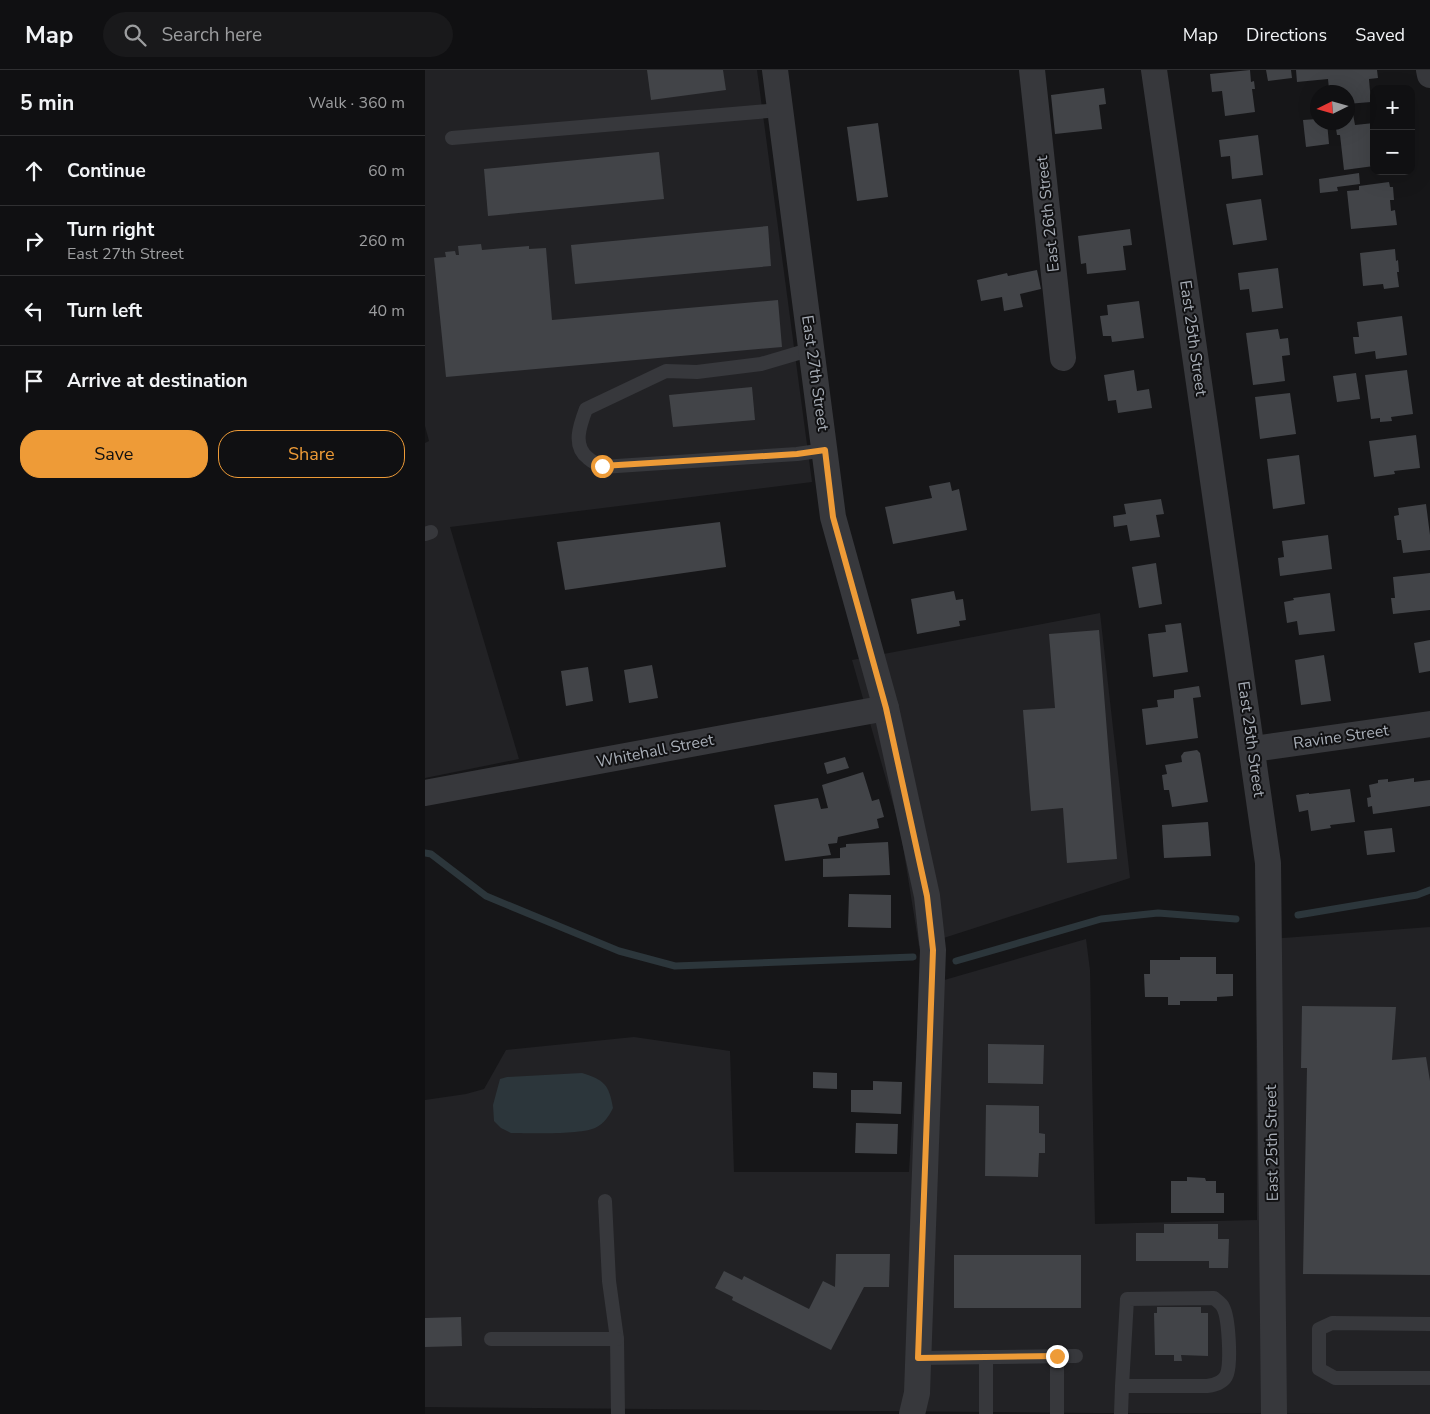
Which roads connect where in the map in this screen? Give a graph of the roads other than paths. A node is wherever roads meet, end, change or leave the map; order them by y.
1 (775, 70) edge
2 (1032, 70) edge
3 (1153, 70) edge
4 (1429, 70) edge
5 (1430, 74) edge
6 (780, 110) junction
7 (452, 138) dead end
8 (812, 350) junction
9 (1063, 358) dead end
10 (825, 450) junction
11 (886, 708) junction
12 (1430, 724) edge
13 (1253, 749) junction
14 (425, 794) edge
15 (605, 1201) dead end
16 (1430, 1324) edge
17 (617, 1339) junction
18 (491, 1340) dead end
19 (1057, 1356) junction
20 (1076, 1356) dead end
21 (986, 1357) junction
22 (918, 1358) junction
23 (1430, 1378) edge
24 (1122, 1386) junction
25 (618, 1414) edge
26 (912, 1414) edge
27 (986, 1414) edge
28 (1057, 1414) edge
29 (1121, 1414) edge
30 (1274, 1414) edge

1 - 6 street, East 27th Street
2 - 9 street, East 26th Street
3 - 13 street, East 25th Street
4 - 5 street
6 - 7 lane
6 - 8 street, East 27th Street
8 - 10 street, East 27th Street
8 - 10 lane
10 - 11 street, East 27th Street
11 - 14 street, Whitehall Street
11 - 22 street, East 27th Street
12 - 13 street, Ravine Street
13 - 30 street, East 25th Street
15 - 17 lane
16 - 23 lane
17 - 18 lane
17 - 25 lane
19 - 20 lane
19 - 21 lane
19 - 28 lane
21 - 22 lane
21 - 27 lane
22 - 26 street, East 27th Street
24 - 24 lane
24 - 29 lane

